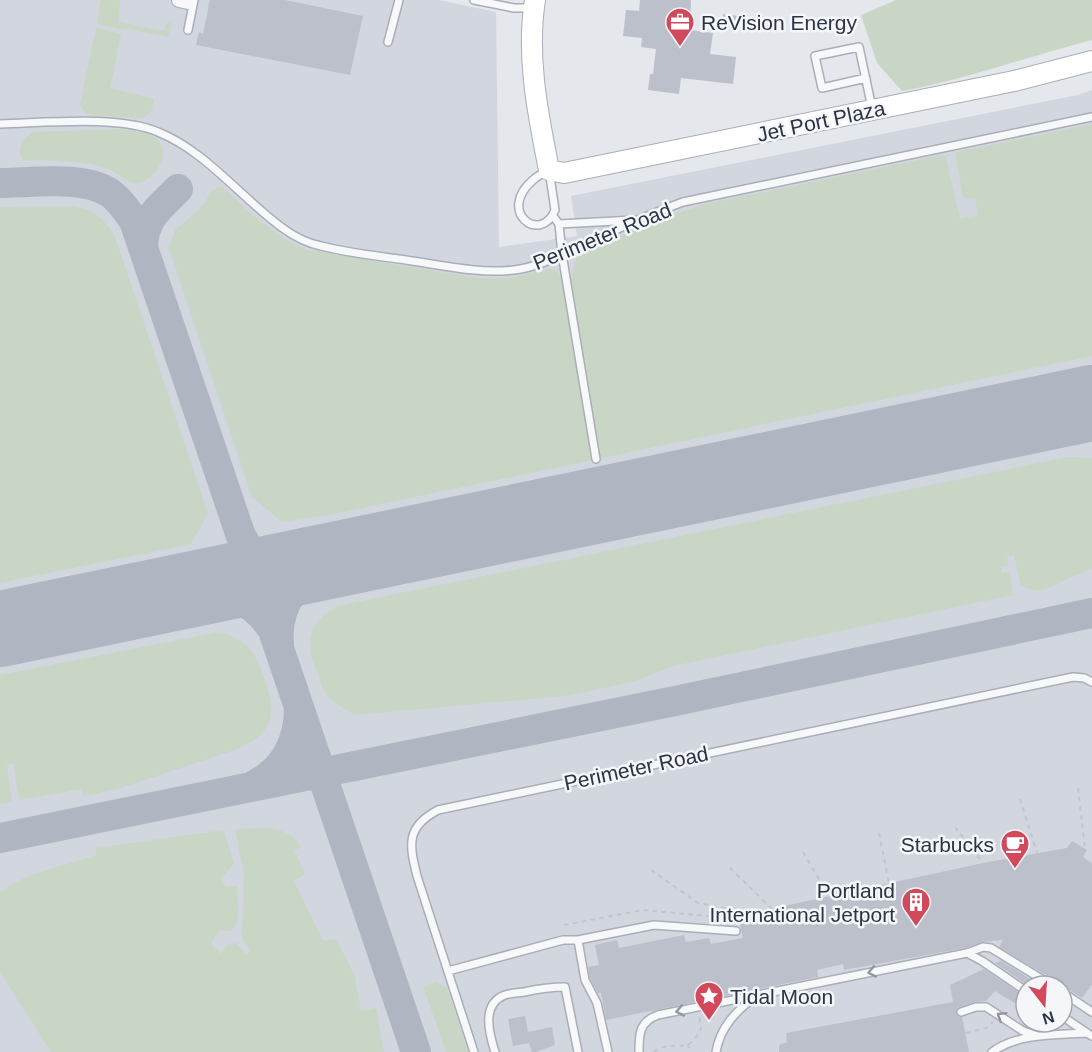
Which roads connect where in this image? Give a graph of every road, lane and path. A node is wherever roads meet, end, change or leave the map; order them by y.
1 (210, 0) edge
2 (399, 0) edge
3 (474, 0) edge
4 (187, 1) edge
5 (535, 4) edge
6 (209, 7) dead end
7 (188, 30) dead end
8 (388, 42) dead end
9 (1092, 62) edge
10 (866, 78) junction
11 (873, 111) junction
12 (1092, 117) edge
13 (0, 124) edge
14 (549, 170) junction
15 (553, 216) junction
16 (639, 219) junction
17 (559, 224) junction
18 (562, 254) junction
19 (596, 459) dead end
20 (1092, 682) edge
21 (1078, 788) dead end
22 (1020, 799) dead end
23 (956, 827) dead end
24 (879, 833) dead end
25 (1085, 849) dead end
26 (803, 852) dead end
27 (1036, 853) dead end
28 (983, 863) dead end
29 (730, 868) dead end
30 (651, 870) dead end
31 (889, 883) dead end
32 (829, 896) dead end
33 (771, 908) dead end
34 (748, 913) dead end
35 (736, 931) dead end
36 (578, 940) junction
37 (967, 953) junction
38 (448, 971) junction
39 (1034, 974) edge
40 (1014, 983) edge
41 (758, 995) junction
42 (1074, 1000) edge
43 (697, 1007) junction
44 (961, 1012) dead end
45 (1092, 1012) edge
46 (998, 1014) junction
47 (1074, 1024) edge
48 (966, 1033) dead end
49 (1089, 1034) edge
50 (1038, 1036) junction
51 (688, 1044) junction
52 (474, 1052) edge
53 (495, 1052) edge
54 (578, 1052) edge
55 (608, 1052) edge
56 (639, 1052) edge
57 (654, 1052) edge
58 (690, 1052) edge
59 (717, 1052) edge
60 (992, 1052) edge

1 - 6 path
2 - 8 lane
3 - 5 lane
4 - 7 lane
5 - 14 street
9 - 11 street, Jet Port Plaza
10 - 10 lane
10 - 11 lane
11 - 14 street, Jet Port Plaza
12 - 16 lane, Perimeter Road
13 - 18 lane, Perimeter Road
14 - 15 lane
14 - 15 lane
15 - 17 lane
16 - 17 lane
16 - 18 lane, Perimeter Road
17 - 18 lane
18 - 19 lane
20 - 38 lane, Perimeter Road
21 - 25 path
22 - 27 path
23 - 28 path
24 - 31 path
26 - 32 path
29 - 33 path
30 - 34 path
35 - 36 lane
36 - 38 lane
36 - 55 lane
37 - 39 lane
37 - 40 lane
37 -> 41 lane
38 - 52 lane, Perimeter Road
41 - 43 lane
41 - 59 lane
42 - 45 lane
43 - 51 path
43 -> 56 lane
44 - 46 lane
46 - 48 path
50 -> 46 lane
47 - 49 lane
49 - 50 lane
50 - 60 lane
51 - 57 path
51 - 58 path
53 - 54 lane

